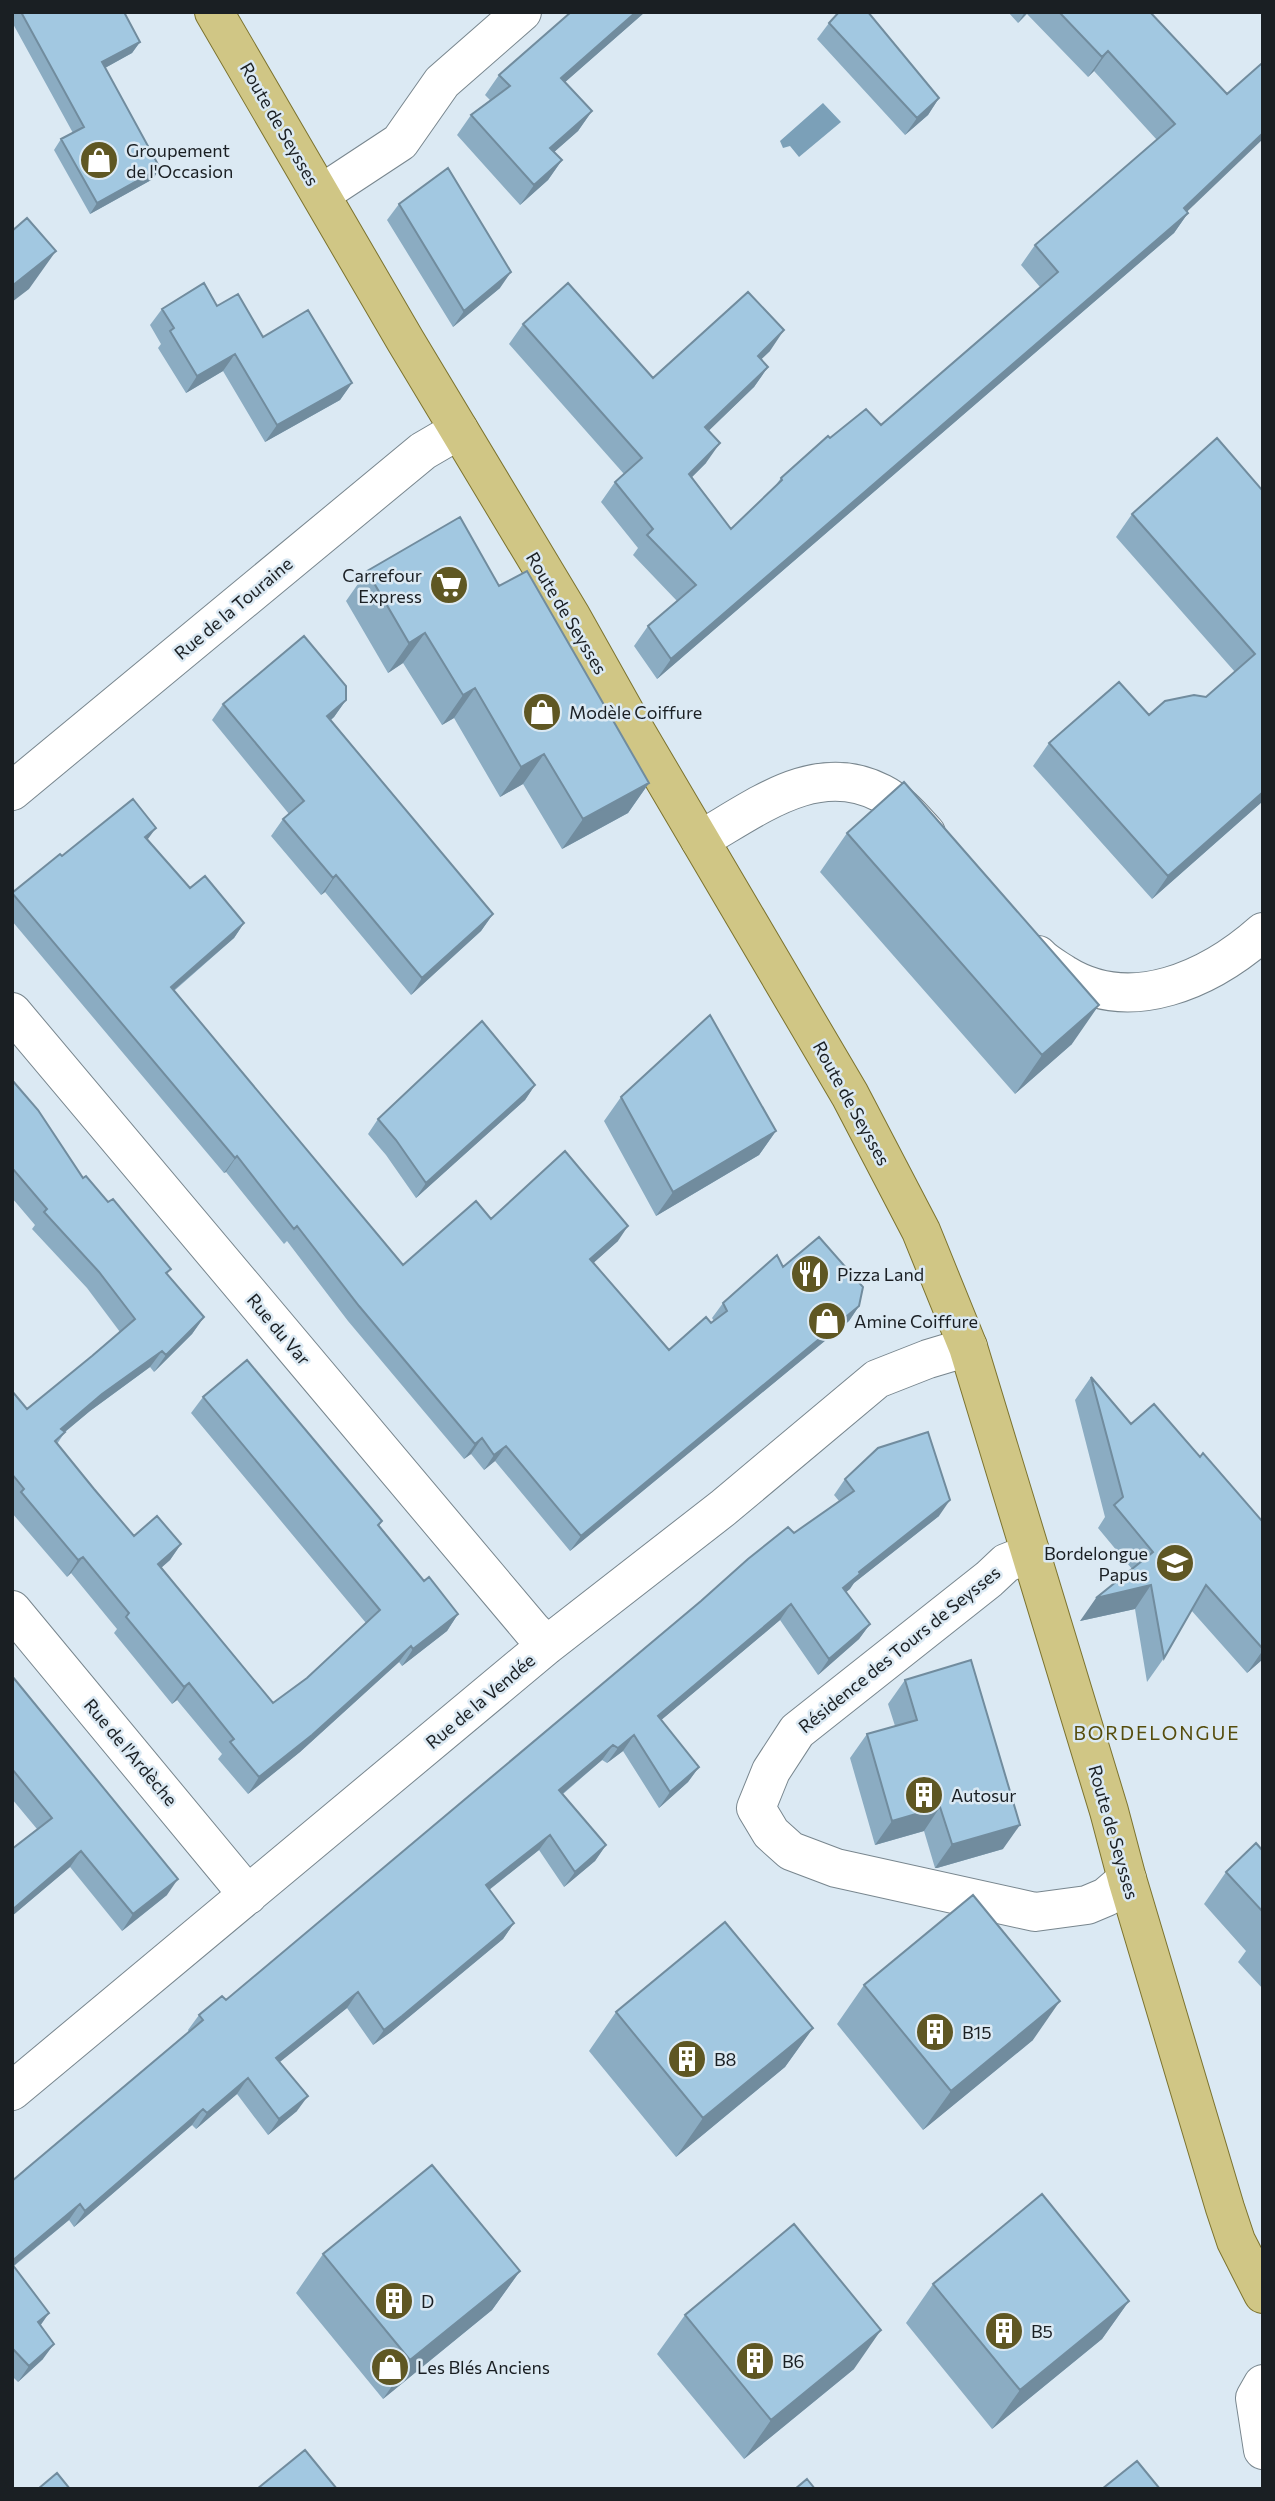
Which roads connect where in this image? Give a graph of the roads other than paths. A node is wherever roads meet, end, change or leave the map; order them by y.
1 (215, 12) edge
2 (522, 12) edge
3 (321, 194) junction
4 (458, 430) junction
5 (12, 791) edge
6 (700, 839) junction
7 (950, 860) edge
8 (1016, 930) edge
9 (1263, 932) edge
10 (12, 1012) edge
11 (968, 1347) junction
12 (1031, 1553) junction
13 (12, 1610) edge
14 (547, 1645) junction
15 (1127, 1879) junction
16 (248, 1895) junction
17 (12, 2091) edge
18 (1263, 2294) edge
19 (1263, 2384) edge
20 (1263, 2450) edge

1 - 3 main road, Route de Seysses
2 - 3 street
3 - 4 main road, Route de Seysses
4 - 5 street, Rue de la Touraine
4 - 6 main road, Route de Seysses
6 - 7 street
6 - 11 main road, Route de Seysses
8 - 9 street
10 - 14 street, Rue du Var
11 - 12 main road, Route de Seysses
11 - 14 street, Rue de la Vendée
12 - 15 main road, Route de Seysses
12 - 15 street, Résidence des Tours de Seysses
13 - 16 street, Rue de l'Ardèche
14 - 16 street, Rue de la Vendée
15 - 18 main road, Route de Seysses
16 - 17 street, Rue de la Vendée
19 - 20 street

